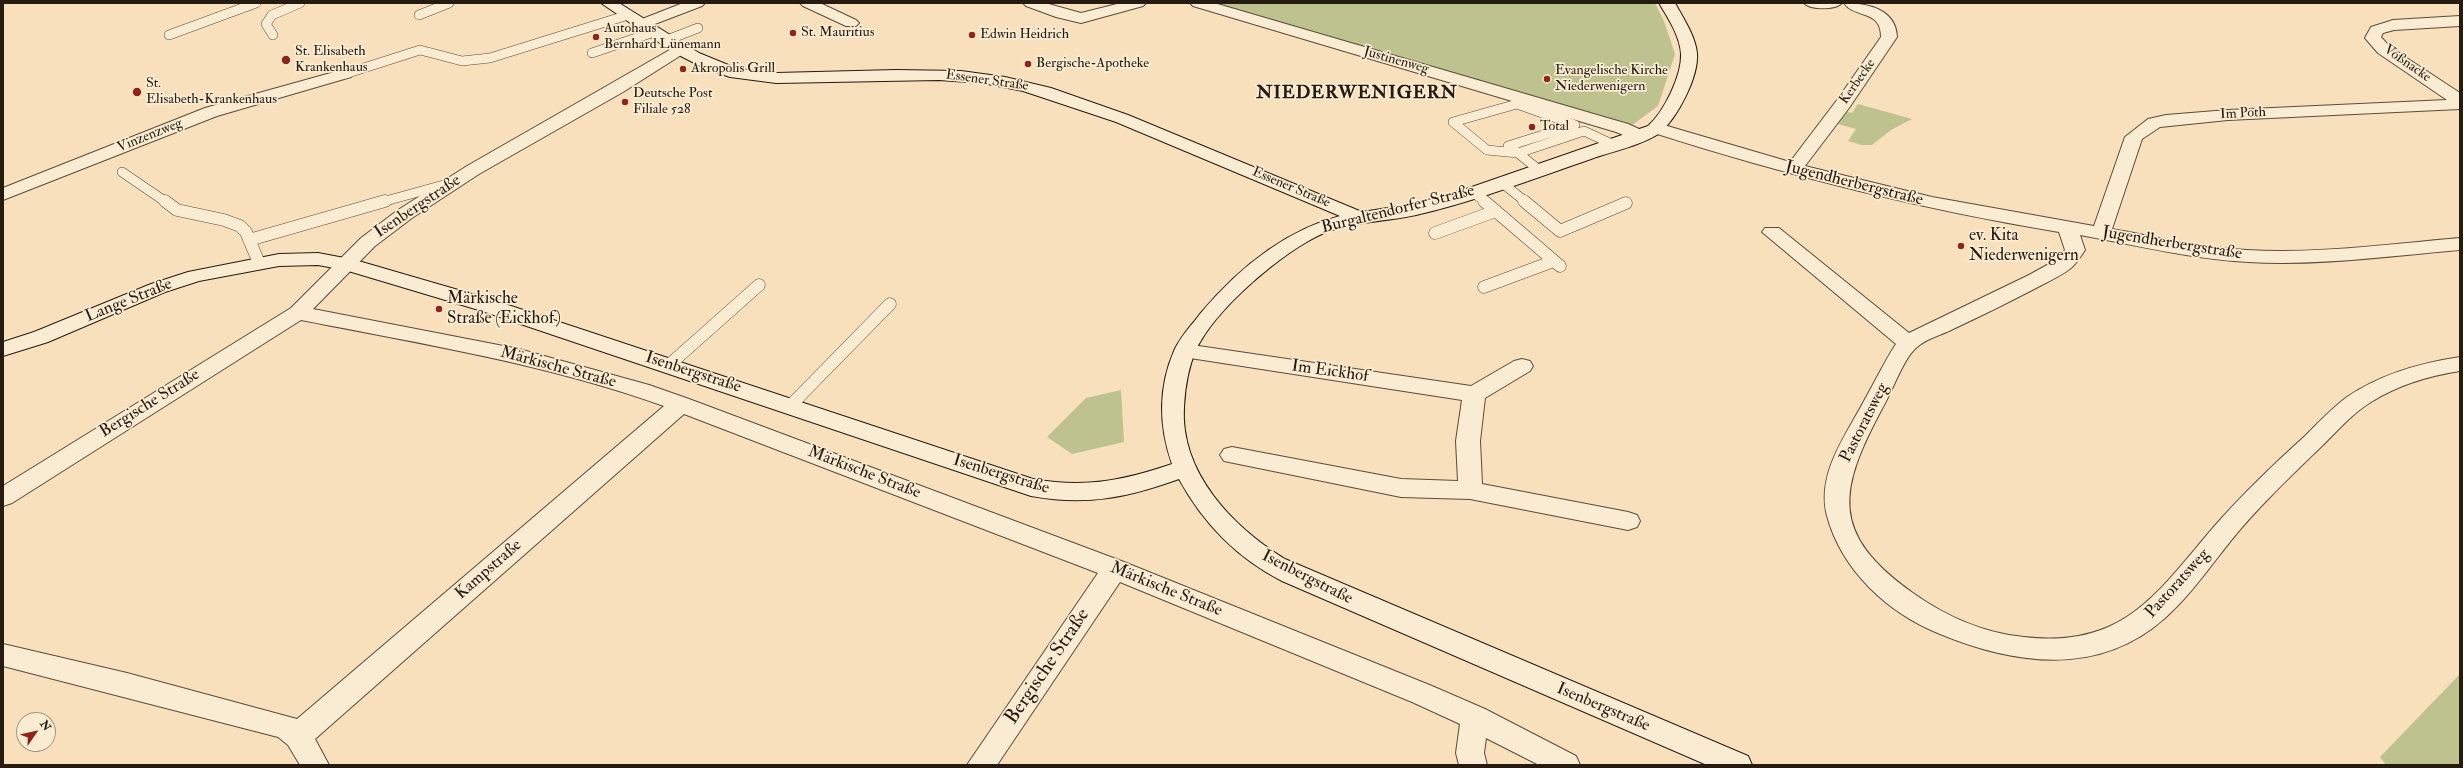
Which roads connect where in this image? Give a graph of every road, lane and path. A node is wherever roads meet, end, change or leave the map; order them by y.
1 (256, 3) edge
2 (300, 3) edge
3 (449, 3) edge
4 (609, 3) edge
5 (697, 3) edge
6 (808, 3) edge
7 (1031, 3) edge
8 (1138, 3) edge
9 (1198, 3) edge
10 (1667, 3) edge
11 (1812, 3) edge
12 (1834, 3) edge
13 (1852, 3) edge
14 (419, 15) dead end
15 (628, 15) junction
16 (2460, 21) edge
17 (851, 23) dead end
18 (698, 28) dead end
19 (273, 35) dead end
20 (169, 36) dead end
21 (661, 36) junction
22 (592, 53) dead end
23 (345, 74) joint
24 (2460, 100) edge
25 (2460, 104) edge
26 (1573, 124) junction
27 (1657, 128) junction
28 (1584, 131) junction
29 (1640, 136) junction
30 (1614, 145) junction
31 (1518, 153) junction
32 (1539, 170) junction
33 (1793, 170) junction
34 (122, 172) dead end
35 (454, 182) junction
36 (1501, 182) junction
37 (1473, 192) junction
38 (3, 194) edge
39 (1626, 203) dead end
40 (1496, 212) junction
41 (1358, 218) junction
42 (2068, 229) junction
43 (1772, 232) dead end
44 (1435, 233) dead end
45 (2101, 233) junction
46 (249, 240) junction
47 (2460, 244) edge
48 (296, 259) joint
49 (259, 263) junction
50 (348, 264) junction
51 (759, 285) dead end
52 (1484, 287) dead end
53 (890, 304) dead end
54 (298, 313) junction
55 (1908, 343) junction
56 (3, 349) edge
57 (1185, 351) junction
58 (2460, 364) edge
59 (669, 365) junction
60 (1522, 366) dead end
61 (1474, 394) junction
62 (681, 404) junction
63 (791, 405) junction
64 (1232, 455) dead end
65 (1185, 468) junction
66 (1470, 490) junction
67 (3, 497) edge
68 (1628, 521) dead end
69 (1115, 569) junction
70 (3, 655) edge
71 (1475, 718) junction
72 (298, 736) junction
73 (315, 765) edge
74 (981, 765) edge
75 (1473, 765) edge
76 (1566, 765) edge
77 (1738, 765) edge

1 - 20 lane
2 - 19 lane
3 - 14 lane
4 - 15 street, Essener Straße
5 - 21 street, Isenbergstraße
6 - 17 street
7 - 8 street
9 - 29 street, Justinenweg
10 - 27 street, Burgaltendorfer Straße
11 - 12 street
13 - 33 street, Kerbecke
15 - 21 street, Essener Straße
15 - 23 lane
16 - 24 street, Voßnacke
18 - 21 lane
21 - 22 lane
21 - 35 street, Isenbergstraße
21 - 41 street, Essener Straße
23 - 38 street, Vinzenzweg
25 - 45 street, Im Poth
26 - 28 lane
26 - 31 lane
26 - 31 lane
27 - 29 street, Burgaltendorfer Straße
27 - 33 street, Jugendherbergstraße
28 - 30 lane
28 - 31 lane
29 - 30 street, Burgaltendorfer Straße
30 - 32 street, Burgaltendorfer Straße
31 - 32 lane
32 - 36 street, Burgaltendorfer Straße
33 - 42 street, Jugendherbergstraße
34 - 46 lane
35 - 46 lane
35 - 50 street, Isenbergstraße
36 - 37 street, Burgaltendorfer Straße
36 - 39 lane
37 - 40 lane
37 - 41 street, Burgaltendorfer Straße
40 - 44 lane
40 - 52 lane
41 - 57 street, Burgaltendorfer Straße
42 - 45 street, Jugendherbergstraße
42 - 55 street
43 - 55 street
45 - 47 street, Jugendherbergstraße
46 - 49 lane
48 - 49 street, Lange Straße
48 - 50 street, Isenbergstraße
49 - 56 street, Lange Straße
50 - 54 street
50 - 59 street, Isenbergstraße
51 - 59 lane
53 - 63 lane
54 - 62 street, Märkische Straße
54 - 67 street, Bergische Straße
55 - 58 street, Pastoratsweg
57 - 61 street, Im Eickhof
57 - 65 street, Burgaltendorfer Straße
59 - 63 street, Isenbergstraße
60 - 61 street
61 - 66 street
62 - 69 street, Märkische Straße
62 - 72 street, Kampstraße
63 - 65 street, Isenbergstraße
64 - 66 street
65 - 77 street, Isenbergstraße
66 - 68 street
69 - 71 street, Märkische Straße
69 - 74 street, Bergische Straße
70 - 72 street
71 - 75 street
71 - 76 street, Märkische Straße
72 - 73 street

